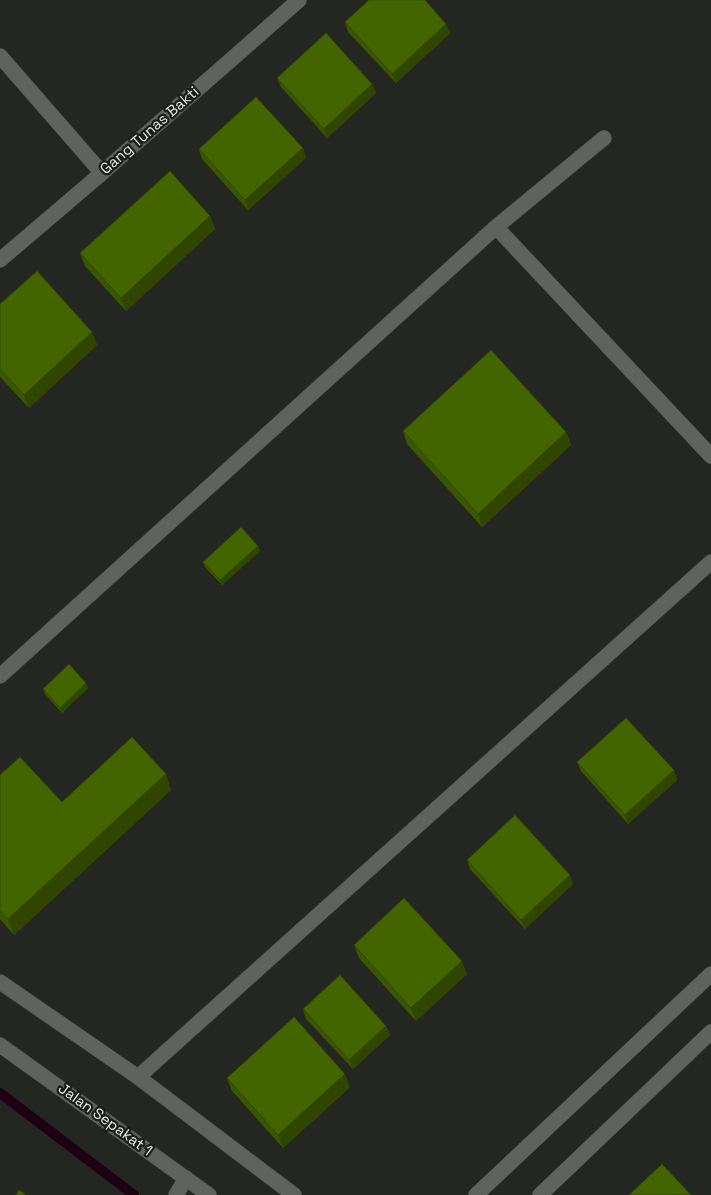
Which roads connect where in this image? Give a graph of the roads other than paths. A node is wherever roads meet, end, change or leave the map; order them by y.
1 (298, 0) edge
2 (0, 56) edge
3 (604, 138) dead end
4 (102, 173) junction
5 (496, 227) junction
6 (0, 260) edge
7 (711, 456) edge
8 (711, 562) edge
9 (0, 676) edge
10 (711, 974) edge
11 (0, 982) edge
12 (711, 1032) edge
13 (0, 1045) edge
14 (138, 1077) junction
15 (186, 1178) junction
16 (176, 1195) edge
17 (209, 1195) edge
18 (294, 1195) edge
19 (476, 1195) edge
20 (540, 1195) edge

1 - 4 street, Gang Tunas Bakti
2 - 4 street
3 - 5 street
4 - 6 street, Gang Tunas Bakti
5 - 7 street
5 - 9 street
8 - 14 street
10 - 19 street
11 - 14 street
12 - 20 street
13 - 15 street, Jalan Sepakat 1
14 - 18 street
15 - 16 street
15 - 17 street, Jalan Sepakat 1

